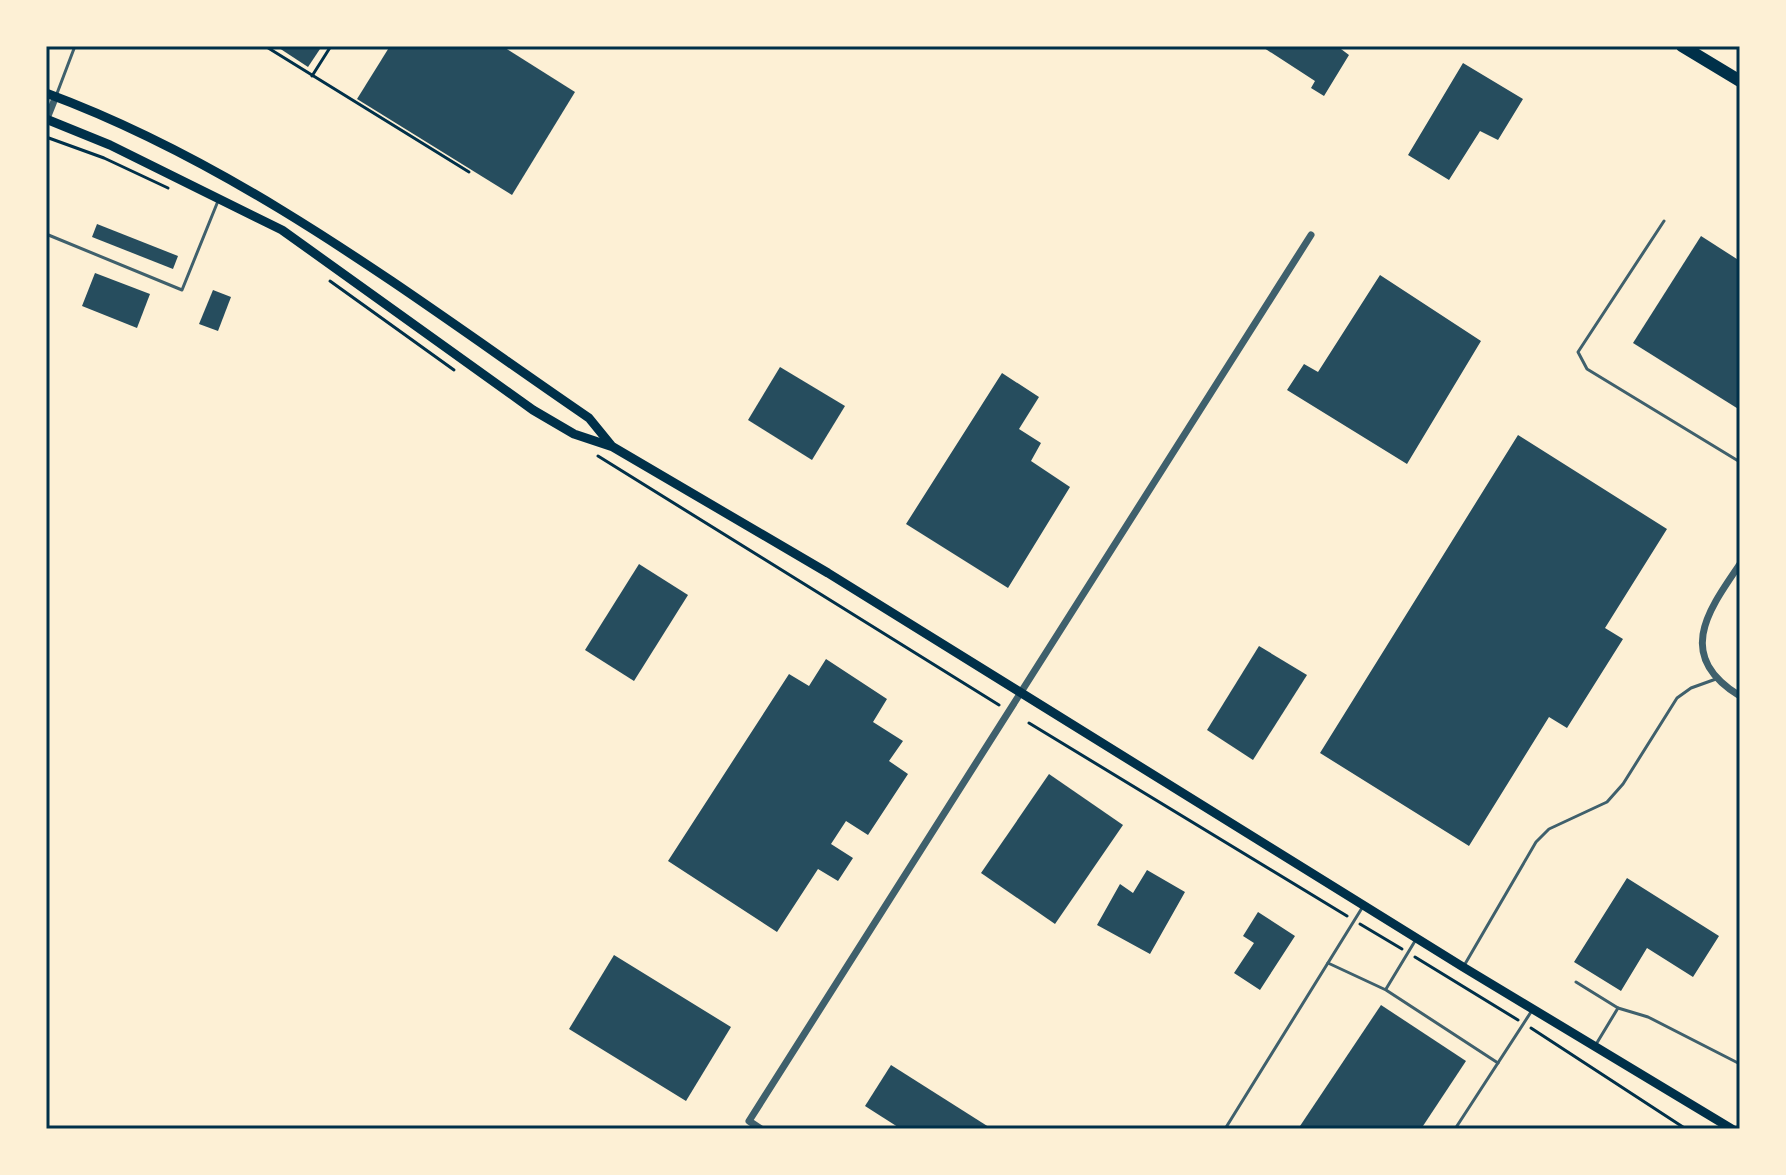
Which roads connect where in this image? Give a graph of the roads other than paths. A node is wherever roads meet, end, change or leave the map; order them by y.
1 (75, 46) edge
2 (1682, 46) edge
3 (1740, 81) edge
4 (51, 95) edge
5 (46, 120) edge
6 (219, 198) junction
7 (1664, 221) dead end
8 (46, 234) edge
9 (1311, 235) dead end
10 (613, 447) junction
11 (1740, 462) edge
12 (1740, 564) edge
13 (1719, 678) junction
14 (1021, 695) junction
15 (1740, 696) edge
16 (1364, 905) junction
17 (1417, 937) junction
18 (1328, 963) junction
19 (1463, 967) junction
20 (1576, 982) dead end
21 (1386, 990) junction
22 (1618, 1008) junction
23 (1534, 1009) junction
24 (1595, 1046) junction
25 (1498, 1063) junction
26 (1740, 1064) edge
27 (761, 1129) edge
28 (1225, 1129) edge
29 (1455, 1129) edge
30 (1732, 1129) edge

1 - 4 lane
2 - 3 highway
4 - 5 street
4 - 10 main road
5 - 6 main road
6 - 8 lane
6 - 10 main road
7 - 11 lane
9 - 14 street
10 - 14 main road
12 - 13 street
13 - 15 street
13 - 19 lane
14 - 16 main road
14 - 27 street
16 - 17 main road
16 - 18 lane
17 - 19 main road
17 - 21 lane
18 - 21 lane
18 - 28 lane
19 - 23 main road
20 - 22 lane
21 - 25 lane
22 - 24 lane
22 - 26 lane
23 - 24 main road
23 - 25 lane
24 - 30 main road
25 - 29 lane

